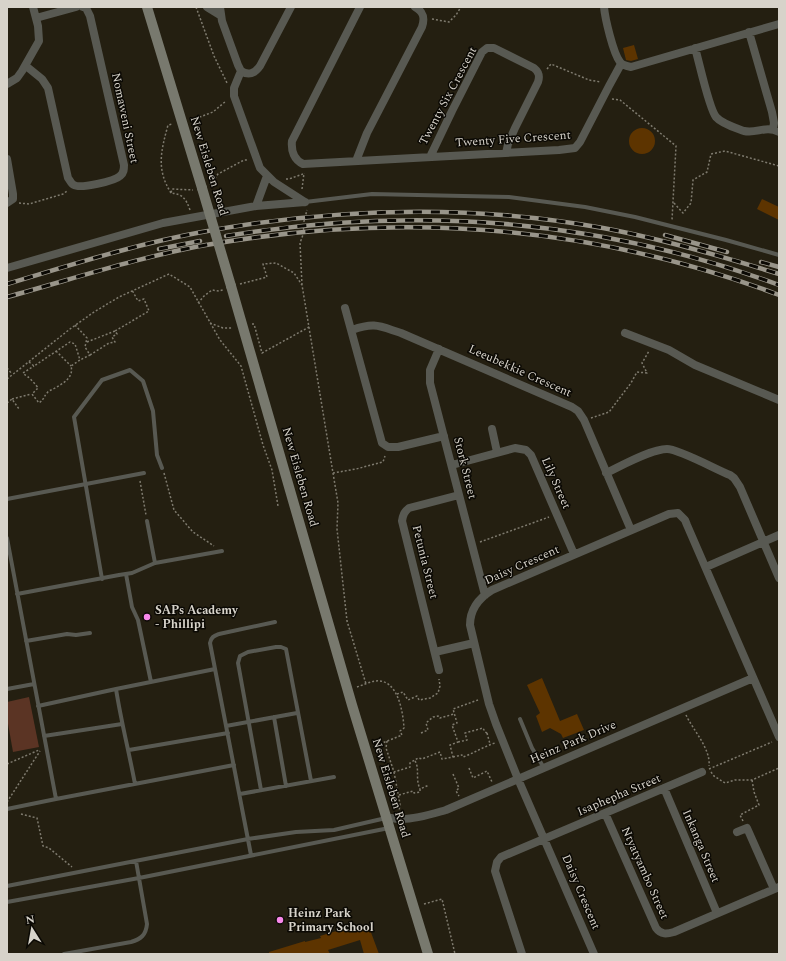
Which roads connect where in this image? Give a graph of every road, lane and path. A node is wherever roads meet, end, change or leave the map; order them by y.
1 (33, 7) edge
2 (76, 7) edge
3 (83, 7) edge
4 (147, 7) edge
5 (196, 7) edge
6 (207, 7) edge
7 (290, 7) edge
8 (360, 7) edge
9 (415, 7) edge
10 (460, 7) edge
11 (604, 7) edge
12 (220, 11) edge
13 (424, 17) junction
14 (36, 18) junction
15 (779, 24) edge
16 (749, 32) junction
17 (695, 48) junction
18 (621, 64) junction
19 (26, 66) junction
20 (241, 71) junction
21 (538, 73) junction
22 (7, 84) edge
23 (609, 86) junction
24 (234, 96) junction
25 (603, 96) junction
26 (182, 123) junction
27 (776, 131) edge
28 (506, 153) junction
29 (430, 157) junction
30 (7, 160) edge
31 (257, 161) junction
32 (356, 161) junction
33 (309, 164) junction
34 (779, 166) edge
35 (303, 174) junction
36 (267, 176) junction
37 (74, 185) junction
38 (202, 188) junction
39 (171, 193) junction
40 (10, 201) edge
41 (305, 202) junction
42 (674, 203) junction
43 (256, 206) junction
44 (193, 218) junction
45 (671, 226) junction
46 (779, 255) edge
47 (7, 268) edge
48 (302, 285) junction
49 (231, 286) junction
50 (132, 290) junction
51 (198, 303) junction
52 (346, 308) dead end
53 (210, 323) junction
54 (75, 325) junction
55 (243, 327) junction
56 (309, 327) junction
57 (352, 330) junction
58 (115, 331) junction
59 (625, 333) dead end
60 (87, 342) junction
61 (653, 344) junction
62 (439, 349) junction
63 (56, 351) junction
64 (90, 355) junction
65 (80, 360) junction
66 (29, 362) junction
67 (34, 366) junction
68 (71, 366) junction
69 (7, 368) edge
70 (12, 374) junction
71 (7, 378) edge
72 (32, 394) junction
73 (12, 399) junction
74 (779, 400) edge
75 (7, 403) edge
76 (19, 409) dead end
77 (584, 420) junction
78 (492, 429) dead end
79 (444, 436) junction
80 (388, 447) junction
81 (497, 452) junction
82 (452, 465) junction
83 (162, 468) joint
84 (144, 473) dead end
85 (334, 473) junction
86 (606, 473) junction
87 (139, 474) junction
88 (85, 484) junction
89 (459, 495) junction
90 (7, 499) edge
91 (278, 506) dead end
92 (557, 514) junction
93 (147, 521) joint
94 (631, 530) junction
95 (779, 535) edge
96 (7, 538) edge
97 (764, 541) junction
98 (472, 545) junction
99 (222, 551) joint
100 (574, 554) junction
101 (155, 563) junction
102 (706, 567) junction
103 (126, 574) junction
104 (779, 578) edge
105 (102, 579) junction
106 (18, 594) junction
107 (485, 595) junction
108 (274, 622) dead end
109 (90, 633) dead end
110 (26, 641) junction
111 (474, 643) junction
112 (435, 652) junction
113 (214, 669) junction
114 (439, 670) joint
115 (753, 678) junction
116 (151, 682) junction
117 (34, 684) junction
118 (366, 684) junction
119 (7, 689) edge
120 (116, 689) junction
121 (348, 690) junction
122 (397, 694) junction
123 (488, 696) junction
124 (38, 706) junction
125 (682, 708) junction
126 (297, 713) junction
127 (454, 714) junction
128 (274, 717) junction
129 (520, 719) dead end
130 (249, 722) junction
131 (122, 724) junction
132 (226, 726) junction
133 (228, 733) junction
134 (421, 733) dead end
135 (487, 733) dead end
136 (44, 736) junction
137 (387, 740) junction
138 (502, 740) junction
139 (775, 740) edge
140 (458, 742) junction
141 (366, 749) junction
142 (129, 750) junction
143 (453, 757) junction
144 (415, 761) junction
145 (7, 764) edge
146 (234, 765) junction
147 (469, 768) dead end
148 (544, 768) junction
149 (779, 768) edge
150 (705, 770) junction
151 (394, 772) junction
152 (453, 774) dead end
153 (334, 777) dead end
154 (518, 779) junction
155 (752, 780) junction
156 (311, 781) junction
157 (135, 784) junction
158 (429, 785) dead end
159 (286, 786) junction
160 (664, 788) junction
161 (420, 789) junction
162 (496, 789) junction
163 (261, 790) junction
164 (240, 794) junction
165 (399, 795) junction
166 (56, 799) junction
167 (7, 802) edge
168 (463, 803) junction
169 (7, 809) edge
170 (15, 812) dead end
171 (605, 813) junction
172 (393, 821) junction
173 (747, 828) junction
174 (318, 831) junction
175 (737, 832) dead end
176 (248, 839) junction
177 (545, 839) junction
178 (319, 841) junction
179 (251, 855) junction
180 (136, 861) junction
181 (79, 872) junction
182 (139, 878) junction
183 (7, 886) edge
184 (776, 888) edge
185 (7, 902) edge
186 (424, 904) dead end
187 (717, 913) junction
188 (592, 953) edge
189 (64, 954) edge
190 (428, 954) edge
191 (455, 954) edge
192 (522, 954) edge

1 - 14 street
2 - 14 street
3 - 37 street, Nomaweni Street
4 - 26 main road, New Eisleben Road
5 - 24 path
6 - 12 street
7 - 20 street
8 - 33 street
9 - 13 street
10 - 13 path
11 - 18 street
12 - 20 street
13 - 32 street
14 - 19 street
15 - 16 street
16 - 17 street
16 - 27 street
17 - 18 street
17 - 27 street
18 - 23 street, Twenty Five Crescent
19 - 22 street
19 - 37 street
20 - 24 street
21 - 23 path
21 - 28 street
21 - 29 street, Twenty Six Crescent
23 - 25 street, Twenty Five Crescent
24 - 26 path
24 - 31 street
25 - 28 street, Twenty Five Crescent
25 - 42 path
26 - 38 main road, New Eisleben Road
26 - 39 path
28 - 29 street, Twenty Five Crescent
29 - 32 street, Twenty Five Crescent
30 - 40 street
31 - 36 street
31 - 38 path
32 - 33 street, Twenty Five Crescent
33 - 35 path
34 - 42 path
35 - 36 path
35 - 41 path
36 - 41 street
36 - 43 street
37 - 40 path
38 - 39 path
38 - 49 main road, New Eisleben Road, bridge
39 - 44 path
41 - 43 street
41 - 45 lane
41 - 48 path
42 - 45 path
43 - 44 street
44 - 47 street
45 - 46 lane
48 - 49 path
48 - 56 path
49 - 51 path
49 - 55 main road, New Eisleben Road
50 - 51 path
50 - 54 path
50 - 58 path
51 - 53 path
52 - 57 street
53 - 55 path
53 - 91 path
54 - 60 path
54 - 66 path
55 - 56 path
55 - 121 main road, New Eisleben Road
56 - 85 path
57 - 62 street, Leeubekkie Crescent
57 - 80 street
58 - 60 path
58 - 64 path
59 - 61 street
60 - 64 path
61 - 74 street
61 - 77 path
62 - 77 street, Leeubekkie Crescent
62 - 79 street, Stork Street
63 - 65 path
63 - 67 path
63 - 68 path
64 - 65 path
65 - 68 path
66 - 67 path
66 - 70 path
67 - 72 path
68 - 72 path
69 - 70 path
70 - 71 path
72 - 73 path
73 - 75 path
73 - 76 path
77 - 86 street, Leeubekkie Crescent
78 - 81 street
79 - 80 street
79 - 82 street, Stork Street
80 - 85 path
81 - 82 street, Lily Street
81 - 92 street, Lily Street
82 - 89 street, Stork Street
83 - 88 lane
83 - 99 path
84 - 87 lane
85 - 118 path
86 - 94 street, Leeubekkie Crescent
86 - 97 street
87 - 88 lane
87 - 93 path
88 - 90 lane
88 - 105 lane
89 - 98 street, Stork Street
89 - 112 street, Petunia Street
92 - 98 path
92 - 100 street, Lily Street
93 - 101 lane
94 - 100 street, Daisy Crescent
94 - 102 street, Daisy Crescent
95 - 97 street
96 - 106 lane
97 - 102 street
97 - 104 street
98 - 107 street, Stork Street
99 - 101 lane
100 - 107 street, Daisy Crescent
101 - 103 lane
102 - 115 street, Daisy Crescent
103 - 105 lane
103 - 116 lane
105 - 106 lane
106 - 110 lane
107 - 111 street, Daisy Crescent
108 - 113 lane
109 - 110 lane
110 - 117 lane
111 - 112 street
111 - 123 street, Daisy Crescent
112 - 114 street, Petunia Street
113 - 116 lane
113 - 132 lane
114 - 122 path
115 - 125 street, Heinz Park Drive
115 - 139 street, Daisy Crescent
116 - 120 lane
117 - 119 lane
117 - 124 lane
118 - 121 path
118 - 122 path
120 - 124 lane
120 - 131 lane
121 - 141 main road, New Eisleben Road
122 - 137 path
123 - 127 path
123 - 138 street, Daisy Crescent
124 - 136 lane
125 - 148 street, Heinz Park Drive
125 - 150 path
126 - 128 lane
126 - 130 lane
126 - 156 lane
127 - 134 path
127 - 140 path
128 - 130 lane
128 - 159 lane
129 - 148 lane
130 - 132 lane
130 - 163 lane
131 - 136 lane
131 - 142 lane
132 - 133 lane
133 - 142 lane
133 - 146 lane
135 - 140 path
136 - 166 lane
137 - 141 path
137 - 151 path
138 - 143 path
138 - 154 street, Daisy Crescent
139 - 150 path
140 - 143 path
141 - 172 main road, New Eisleben Road
142 - 157 lane
143 - 144 path
144 - 151 path
144 - 161 path
145 - 167 path
146 - 157 lane
146 - 164 lane
147 - 162 path
148 - 154 street, Heinz Park Drive
149 - 155 path
150 - 155 path
150 - 160 street, Isaphepha Street
151 - 165 path
152 - 168 path
153 - 156 lane
154 - 162 street, Heinz Park Drive
154 - 177 street, Daisy Crescent
155 - 173 path
156 - 159 lane
157 - 166 lane
158 - 161 path
159 - 163 lane
160 - 171 street, Isaphepha Street
160 - 187 street, Inkanga Street
161 - 165 path
162 - 168 street, Heinz Park Drive
163 - 164 lane
164 - 176 lane
165 - 172 path
166 - 169 lane
168 - 172 street, Heinz Park Drive
170 - 181 path
171 - 177 street, Isaphepha Street
171 - 187 street, Ntyatyambo Street
172 - 174 lane
172 - 178 lane
172 - 190 main road, New Eisleben Road
173 - 175 street
173 - 184 street
174 - 176 lane
174 - 178 lane
176 - 179 lane
176 - 180 lane
177 - 188 street, Daisy Crescent
177 - 192 street, Isaphepha Street
178 - 179 lane
179 - 182 lane
180 - 181 lane
180 - 182 lane
181 - 183 lane
182 - 185 lane
182 - 189 lane
184 - 187 street, Ntyatyambo Street
186 - 191 path

